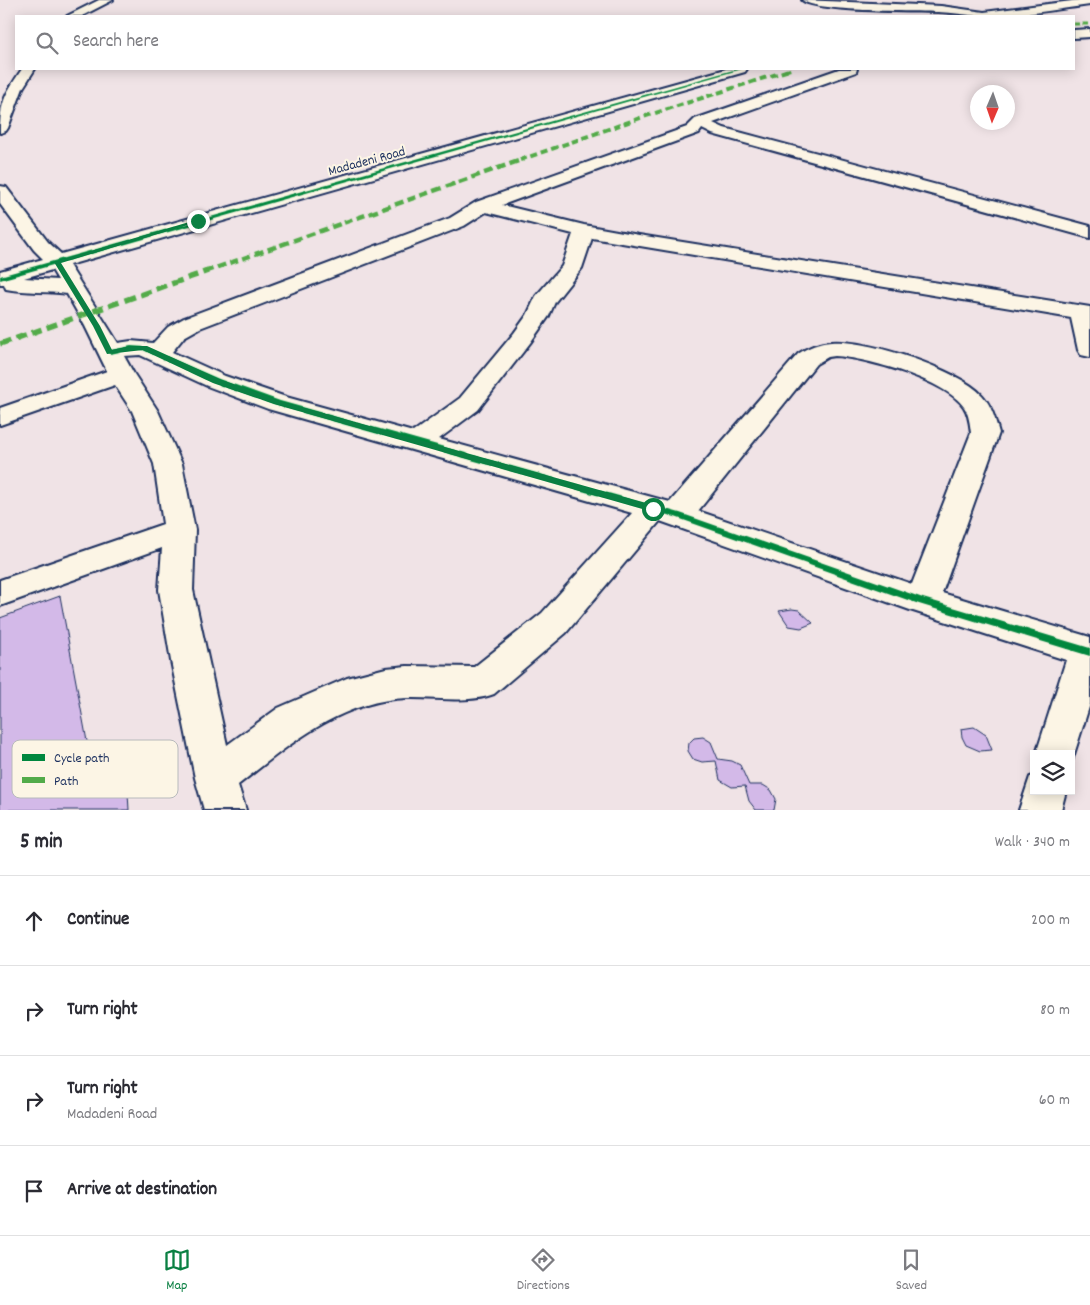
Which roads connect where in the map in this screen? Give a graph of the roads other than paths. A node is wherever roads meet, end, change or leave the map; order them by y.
1 (108, 0) edge
2 (808, 0) edge
3 (1090, 2) edge
4 (75, 15) edge
5 (976, 15) edge
6 (989, 15) edge
7 (1090, 33) edge
8 (1075, 34) edge
9 (27, 70) edge
10 (736, 70) edge
11 (848, 70) edge
12 (0, 88) edge
13 (16, 88) junction
14 (1, 119) edge
15 (696, 126) junction
16 (0, 191) edge
17 (483, 206) junction
18 (584, 231) junction
19 (1090, 232) edge
20 (65, 274) junction
21 (5, 284) edge
22 (1086, 314) edge
23 (1090, 350) edge
24 (156, 355) junction
25 (115, 363) junction
26 (0, 417) edge
27 (419, 441) junction
28 (665, 512) junction
29 (179, 530) junction
30 (0, 593) edge
31 (922, 601) junction
32 (1088, 651) edge
33 (1057, 750) edge
34 (220, 794) edge
35 (1044, 795) edge
36 (1040, 810) edge

1 - 4 street
2 - 5 street
3 - 6 street
7 - 8 street
9 - 13 street
10 - 20 street, Madadeni Road
11 - 15 street
12 - 13 street
13 - 14 street
15 - 17 street
15 - 19 street
16 - 20 street
17 - 18 street
17 - 24 street
18 - 22 street
18 - 27 street
20 - 21 street, Madadeni Road
20 - 21 street
20 - 25 street
22 - 23 street
24 - 25 street
24 - 27 street
25 - 26 street
25 - 29 street
27 - 28 street
28 - 31 street
28 - 31 street
28 - 34 street
29 - 30 street
29 - 34 street
31 - 32 street
32 - 33 street
35 - 36 street

